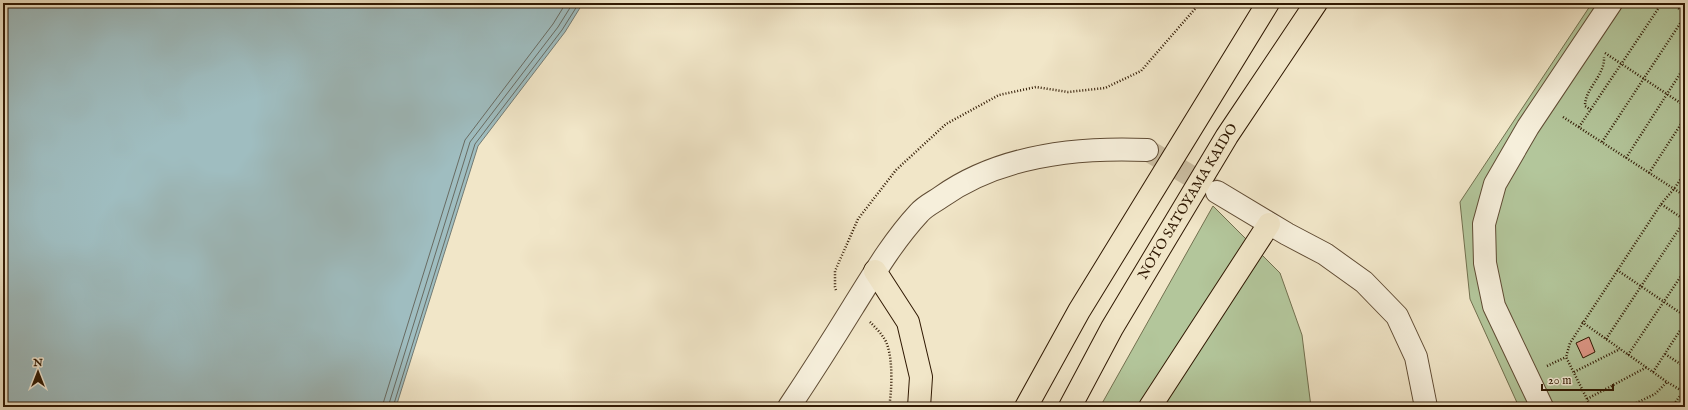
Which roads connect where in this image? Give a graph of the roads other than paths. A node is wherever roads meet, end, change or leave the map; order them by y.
1 (1268, 3) edge
2 (1316, 3) edge
3 (1611, 3) edge
4 (1147, 150) tunnel mouth
5 (1217, 192) tunnel mouth
6 (1269, 224) junction
7 (875, 270) junction
8 (789, 407) edge
9 (919, 407) edge
10 (1026, 407) edge
11 (1070, 407) edge
12 (1150, 407) edge
13 (1426, 407) edge
14 (1542, 407) edge

1 - 10 highway
2 - 11 highway, NOTO SATOYAMA KAIDO
3 - 14 street
4 - 7 street
5 - 6 street
6 - 12 highway
6 - 13 street
7 - 8 street
7 - 9 highway

